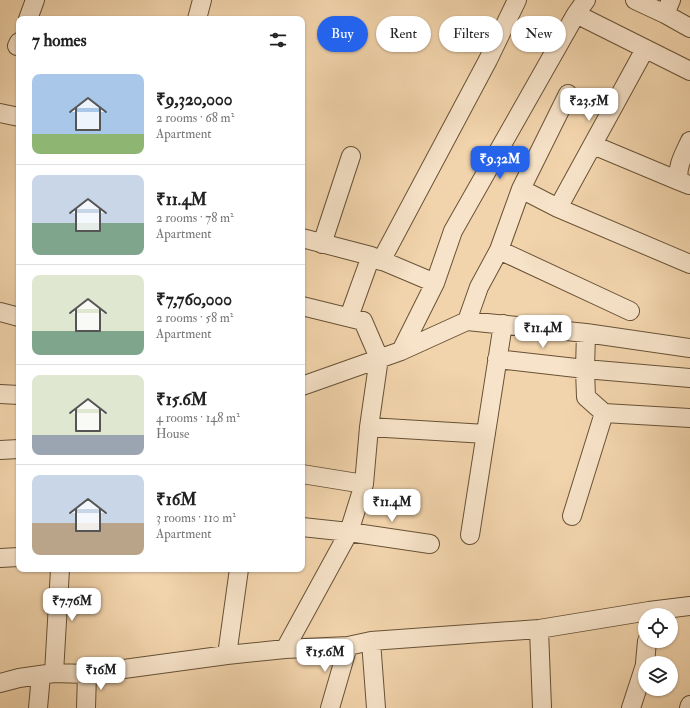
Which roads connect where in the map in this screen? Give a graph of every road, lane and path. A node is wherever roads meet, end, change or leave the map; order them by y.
1 (35, 0) edge
2 (202, 0) edge
3 (517, 0) edge
4 (586, 0) edge
5 (635, 0) edge
6 (668, 7) edge
7 (576, 14) junction
8 (29, 16) edge
9 (198, 16) edge
10 (690, 28) edge
11 (645, 50) junction
12 (690, 71) edge
13 (568, 94) dead end
14 (0, 113) edge
15 (16, 116) edge
16 (690, 141) edge
17 (593, 145) junction
18 (351, 156) dead end
19 (684, 183) edge
20 (521, 189) junction
21 (558, 208) junction
22 (305, 239) edge
23 (322, 244) junction
24 (499, 250) junction
25 (376, 259) junction
26 (690, 264) edge
27 (435, 283) junction
28 (305, 307) edge
29 (630, 311) dead end
30 (0, 312) edge
31 (16, 316) edge
32 (349, 317) junction
33 (467, 321) junction
34 (503, 324) junction
35 (586, 333) junction
36 (690, 348) edge
37 (401, 351) junction
38 (379, 358) junction
39 (497, 359) junction
40 (585, 369) junction
41 (690, 378) edge
42 (305, 385) edge
43 (0, 394) edge
44 (16, 395) edge
45 (604, 412) junction
46 (690, 418) edge
47 (369, 427) junction
48 (486, 434) junction
49 (16, 449) edge
50 (0, 450) edge
51 (305, 474) edge
52 (364, 484) junction
53 (572, 516) dead end
54 (305, 527) edge
55 (349, 532) junction
56 (470, 535) dead end
57 (430, 544) dead end
58 (16, 557) edge
59 (0, 558) edge
60 (60, 572) edge
61 (239, 572) edge
62 (690, 606) edge
63 (678, 608) edge
64 (638, 615) edge
65 (539, 629) junction
66 (371, 641) junction
67 (348, 646) junction
68 (285, 649) junction
69 (227, 655) junction
70 (48, 674) junction
71 (87, 674) junction
72 (0, 683) edge
73 (638, 685) edge
74 (690, 705) edge
75 (38, 708) edge
76 (86, 708) edge
77 (330, 708) edge
78 (376, 708) edge
79 (542, 708) edge
80 (630, 708) edge
81 (689, 708) edge

1 - 8 street
2 - 9 street
3 - 25 street
4 - 7 street
5 - 6 street
6 - 10 street
7 - 11 street
7 - 27 street
11 - 12 street
11 - 17 street
13 - 20 street
14 - 15 street
16 - 19 street
17 - 19 street
17 - 21 street
18 - 23 street
20 - 21 street
20 - 24 street
21 - 26 street
22 - 23 street
23 - 25 street
24 - 29 street
24 - 33 street
25 - 27 street
25 - 32 street
27 - 37 street
28 - 32 street
30 - 31 street
32 - 38 street
33 - 34 street
33 - 37 street
34 - 35 street
34 - 39 street
35 - 36 street
35 - 40 street
37 - 38 street
38 - 42 street
38 - 47 street
39 - 40 street
39 - 48 street
40 - 41 street
40 - 45 street
43 - 44 street
45 - 46 street
45 - 53 street
47 - 48 street
47 - 52 street
48 - 56 street
49 - 50 street
51 - 52 street
52 - 55 street
54 - 55 street
55 - 57 street
55 - 68 street
58 - 59 street
60 - 70 street
61 - 69 street
62 - 63 street
64 - 65 street
65 - 66 street
65 - 79 street
66 - 67 street
66 - 78 street
67 - 68 street
67 - 77 street
68 - 69 street
69 - 71 street
70 - 71 street
70 - 72 street
70 - 75 street
71 - 76 street
73 - 80 street
74 - 81 street

